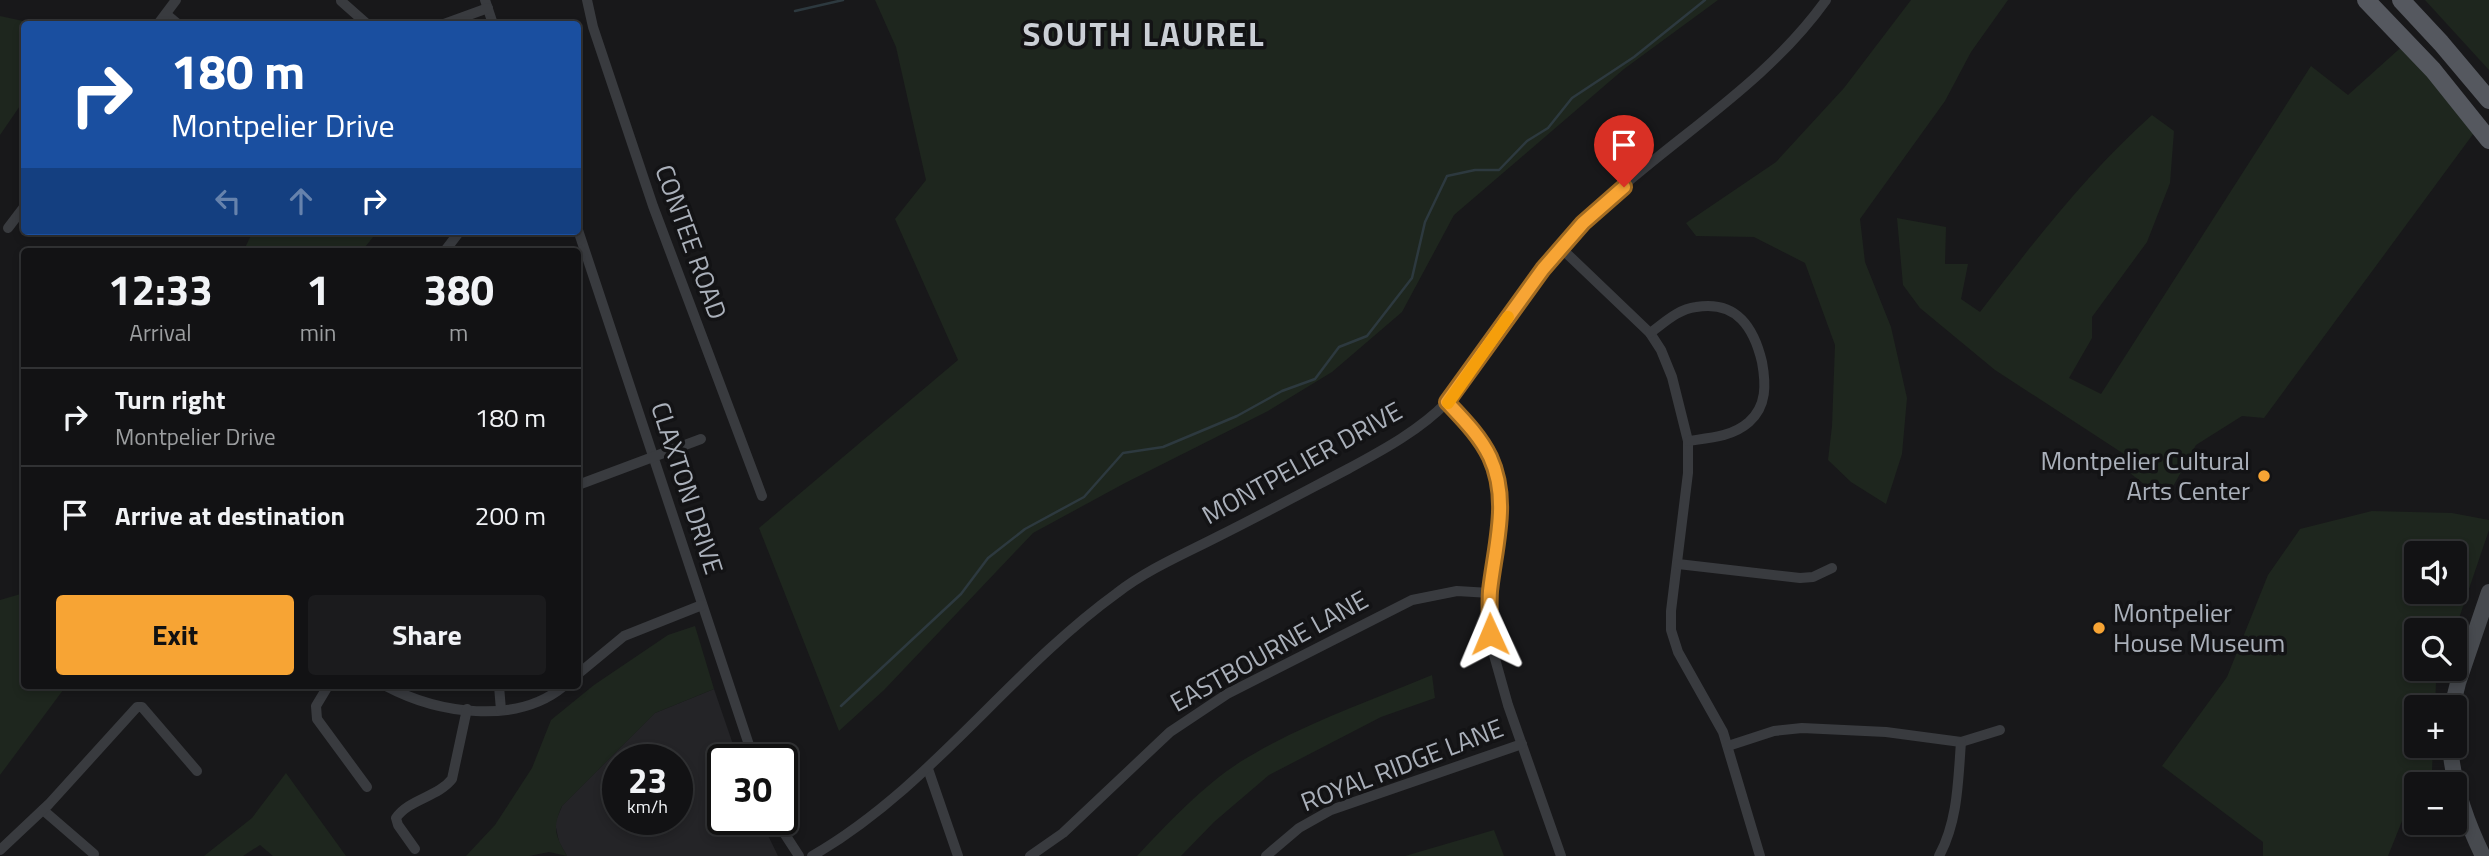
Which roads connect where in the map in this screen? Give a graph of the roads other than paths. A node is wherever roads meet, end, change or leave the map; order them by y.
1 (176, 0) edge
2 (587, 0) edge
3 (1826, 0) edge
4 (2366, 0) edge
5 (2401, 0) edge
6 (341, 1) edge
7 (486, 4) edge
8 (166, 14) junction
9 (160, 21) edge
10 (174, 21) edge
11 (364, 21) edge
12 (450, 21) edge
13 (492, 21) edge
14 (2489, 100) edge
15 (2489, 139) edge
16 (21, 210) edge
17 (8, 229) dead end
18 (580, 235) edge
19 (1561, 248) junction
20 (1650, 333) junction
21 (1447, 402) junction
22 (701, 439) dead end
23 (1688, 441) junction
24 (653, 458) junction
25 (581, 484) edge
26 (761, 496) dead end
27 (1678, 564) junction
28 (1832, 568) dead end
29 (2489, 592) edge
30 (1490, 593) junction
31 (702, 605) junction
32 (581, 672) edge
33 (326, 689) edge
34 (393, 689) edge
35 (499, 689) edge
36 (559, 689) edge
37 (2455, 695) edge
38 (467, 709) junction
39 (502, 710) junction
40 (2000, 730) dead end
41 (1961, 743) junction
42 (749, 744) edge
43 (1522, 744) junction
44 (1728, 746) junction
45 (2452, 758) edge
46 (928, 769) junction
47 (197, 771) dead end
48 (367, 787) dead end
49 (43, 810) junction
50 (785, 835) edge
51 (415, 849) dead end
52 (0, 850) edge
53 (94, 854) dead end
54 (799, 856) edge
55 (812, 856) edge
56 (958, 856) edge
57 (1030, 856) edge
58 (1266, 856) edge
59 (1561, 856) edge
60 (1760, 856) edge
61 (1939, 856) edge
62 (2483, 856) edge

1 - 8 street
2 - 26 street, CONTEE ROAD
3 - 19 street, MONTPELIER DRIVE
4 - 15 main road
5 - 14 main road
6 - 11 street
7 - 12 street
7 - 13 street
8 - 9 street
8 - 10 street
16 - 17 street
18 - 24 street, CLAXTON DRIVE
19 - 20 street
19 - 21 street, MONTPELIER DRIVE
20 - 23 street
20 - 23 street
21 - 30 street
21 - 46 street, MONTPELIER DRIVE
22 - 24 street
23 - 27 street
24 - 25 street
24 - 31 street, CLAXTON DRIVE
27 - 28 street
27 - 44 street
29 - 37 main road
30 - 43 street
30 - 57 street, EASTBOURNE LANE
31 - 32 street
31 - 42 street, CLAXTON DRIVE
33 - 48 street
34 - 38 street
35 - 39 street
36 - 39 street
38 - 39 street
38 - 51 street
40 - 41 street
41 - 44 street
41 - 61 street
43 - 58 street, ROYAL RIDGE LANE
43 - 59 street
44 - 60 street
45 - 62 main road
46 - 55 street, MONTPELIER DRIVE
46 - 56 street
47 - 49 street
49 - 52 street
49 - 53 street
50 - 54 street

